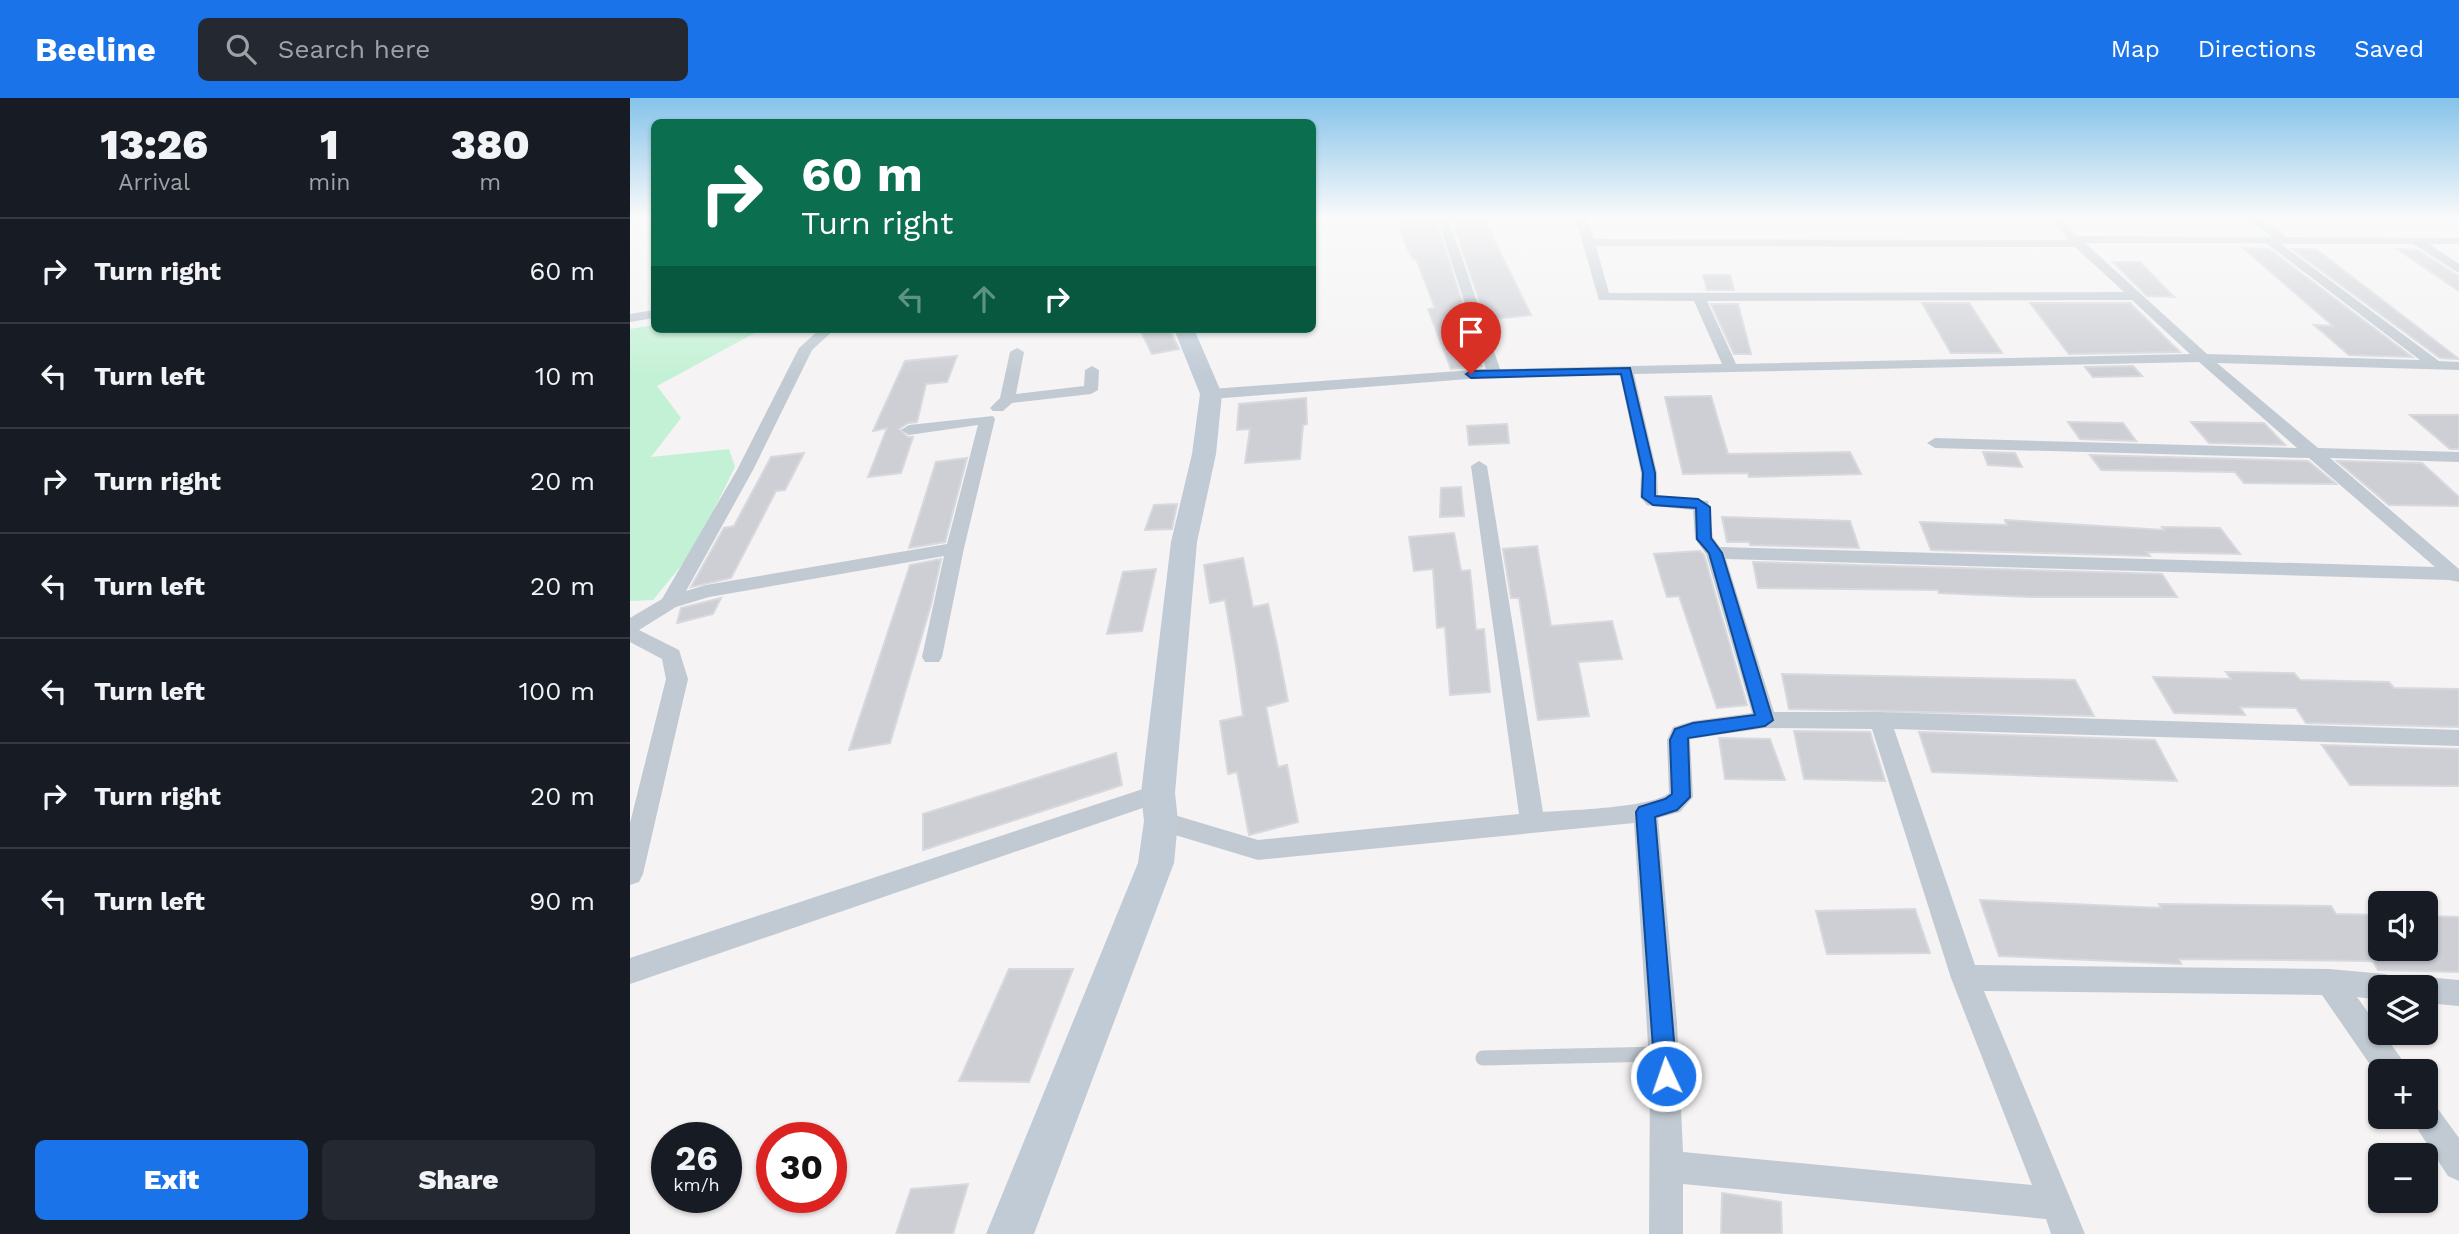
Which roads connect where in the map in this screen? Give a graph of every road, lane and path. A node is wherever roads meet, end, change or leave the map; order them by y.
1 (1460, 270) edge
2 (1597, 270) edge
3 (2108, 270) edge
4 (2309, 270) edge
5 (2137, 296) junction
6 (1699, 297) junction
7 (651, 314) edge
8 (630, 318) edge
9 (823, 333) edge
10 (1186, 333) edge
11 (1017, 352) dead end
12 (2203, 358) junction
13 (2435, 365) junction
14 (2459, 366) edge
15 (1731, 368) junction
16 (1092, 370) dead end
17 (1626, 370) junction
18 (1494, 373) junction
19 (1211, 394) junction
20 (1007, 399) junction
21 (987, 419) junction
22 (908, 430) dead end
23 (1935, 443) dead end
24 (2315, 452) junction
25 (2459, 457) edge
26 (1479, 466) dead end
27 (955, 548) junction
28 (1715, 553) junction
29 (2456, 576) edge
30 (668, 603) junction
31 (630, 627) edge
32 (630, 634) edge
33 (932, 657) dead end
34 (1765, 720) junction
35 (1880, 720) junction
36 (2459, 738) edge
37 (1160, 807) junction
38 (1645, 812) junction
39 (1532, 822) junction
40 (630, 874) edge
41 (630, 971) edge
42 (1965, 978) junction
43 (2329, 982) junction
44 (2368, 985) edge
45 (2438, 991) edge
46 (2459, 993) edge
47 (1665, 1054) junction
48 (1483, 1058) dead end
49 (2384, 1059) edge
50 (2433, 1129) edge
51 (2459, 1166) edge
52 (1669, 1167) junction
53 (2056, 1204) junction
54 (1010, 1234) edge
55 (1666, 1234) edge
56 (2068, 1234) edge

1 - 18 street
2 - 6 street
3 - 5 street
4 - 13 street
5 - 6 street
5 - 12 street
6 - 15 street
7 - 8 street
9 - 30 street
10 - 19 street
11 - 20 street
12 - 13 street
12 - 15 street
12 - 24 street
13 - 14 street
15 - 17 street
16 - 20 street
17 - 18 street
17 - 28 street
18 - 19 street
19 - 37 street
20 - 21 street
21 - 22 street
21 - 27 street
23 - 24 street
24 - 25 street
24 - 29 street
26 - 39 street
27 - 30 street
27 - 33 street
28 - 29 street
28 - 34 street
30 - 31 street
32 - 40 street
34 - 35 street
34 - 38 street
35 - 36 street
35 - 42 street
37 - 39 street
37 - 41 street
37 - 54 street
38 - 39 street
38 - 47 street
42 - 43 street
42 - 53 street
43 - 44 street
43 - 49 street
45 - 46 street
47 - 48 lane
47 - 52 street
50 - 51 street
52 - 53 street
52 - 55 street
53 - 56 street

